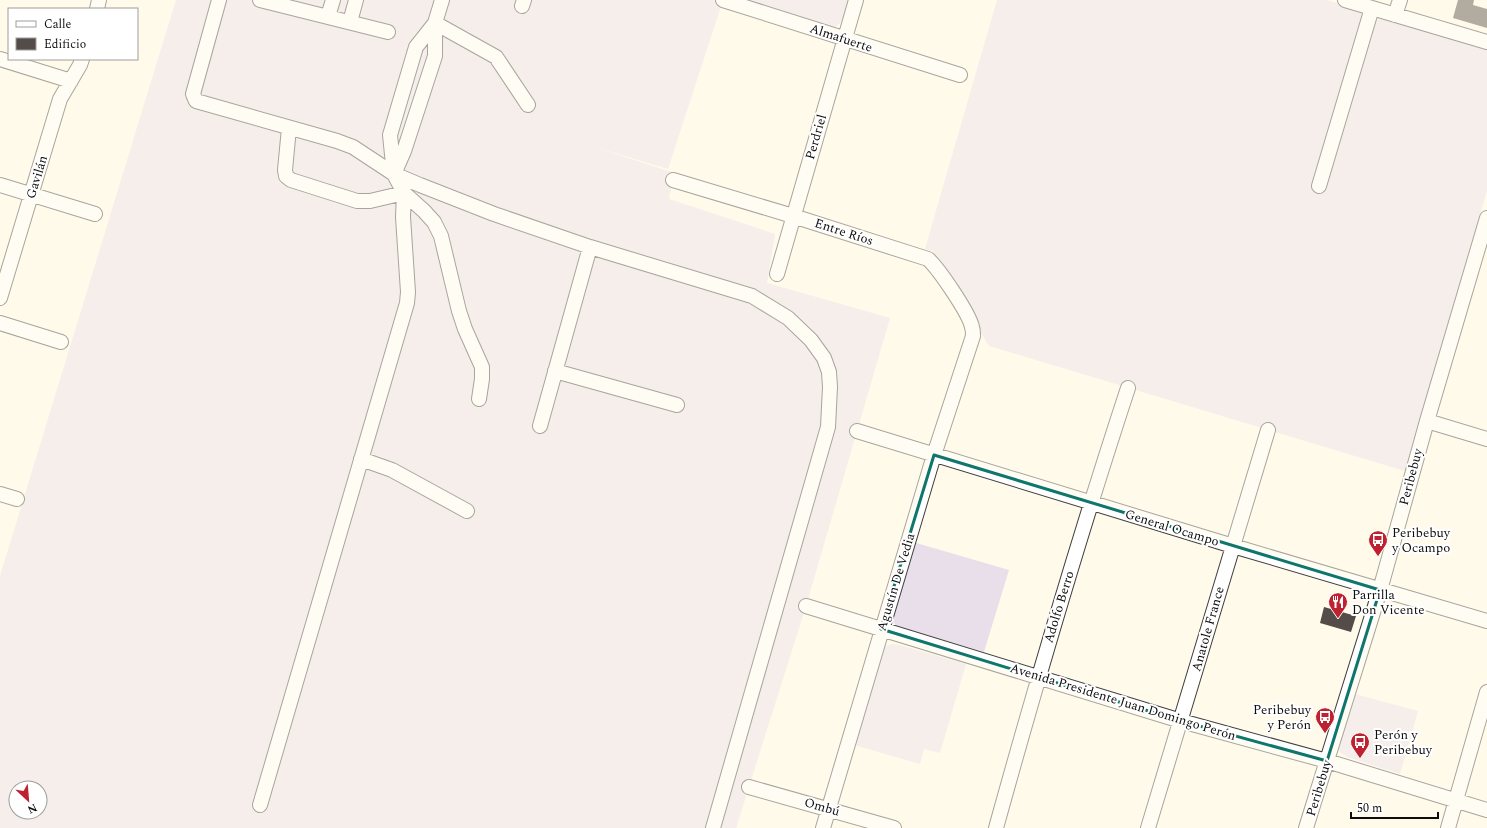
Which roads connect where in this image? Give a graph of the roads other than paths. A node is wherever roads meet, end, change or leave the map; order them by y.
1 (219, 0) edge
2 (263, 0) edge
3 (333, 0) edge
4 (356, 0) edge
5 (442, 0) edge
6 (723, 0) edge
7 (856, 0) edge
8 (1345, 0) edge
9 (1400, 0) edge
10 (286, 3) edge
11 (309, 6) edge
12 (1372, 8) junction
13 (1395, 15) junction
14 (328, 16) junction
15 (350, 22) junction
16 (435, 23) junction
17 (388, 32) dead end
18 (844, 40) junction
19 (1487, 42) edge
20 (0, 59) edge
21 (82, 60) edge
22 (960, 75) dead end
23 (71, 81) junction
24 (528, 105) dead end
25 (289, 128) junction
26 (394, 174) junction
27 (673, 180) dead end
28 (0, 185) edge
29 (1319, 186) dead end
30 (404, 193) junction
31 (32, 194) junction
32 (95, 214) dead end
33 (793, 216) junction
34 (1487, 218) edge
35 (1484, 239) edge
36 (590, 247) junction
37 (778, 274) dead end
38 (0, 298) edge
39 (0, 323) edge
40 (973, 336) joint
41 (61, 342) dead end
42 (555, 371) junction
43 (1128, 388) dead end
44 (479, 399) dead end
45 (677, 405) dead end
46 (1426, 421) junction
47 (540, 426) dead end
48 (1268, 430) dead end
49 (857, 432) dead end
50 (1487, 439) edge
51 (934, 455) junction
52 (361, 459) junction
53 (0, 494) edge
54 (17, 499) dead end
55 (1090, 503) junction
56 (467, 511) dead end
57 (1233, 546) junction
58 (1380, 590) junction
59 (806, 606) dead end
60 (1487, 621) edge
61 (881, 629) junction
62 (1038, 677) junction
63 (1487, 692) edge
64 (1181, 721) junction
65 (1327, 761) junction
66 (749, 787) dead end
67 (1456, 801) junction
68 (260, 804) dead end
69 (828, 808) junction
70 (1487, 810) edge
71 (713, 828) edge
72 (823, 828) edge
73 (894, 828) edge
74 (996, 828) edge
75 (1148, 828) edge
76 (1306, 828) edge
77 (1448, 828) edge

1 - 25 street
2 - 10 street
3 - 14 street
4 - 15 street
5 - 16 street
6 - 18 street, Almafuerte
7 - 18 street, Perdriel
8 - 12 street
9 - 13 street
10 - 11 street
11 - 14 street
12 - 13 street
12 - 29 street
13 - 19 street
14 - 15 street
15 - 17 street
16 - 24 street
16 - 26 street
16 - 26 street
18 - 22 street, Almafuerte
18 - 33 street, Perdriel
20 - 23 street
21 - 23 street, Gavilán
23 - 31 street, Gavilán
25 - 26 street
25 - 30 street
26 - 30 street
26 - 36 street
27 - 33 street, Entre Ríos
28 - 31 street
30 - 44 street
30 - 52 street
31 - 32 street
31 - 38 street, Gavilán
33 - 37 street, Perdriel
33 - 40 street, Entre Ríos
34 - 35 street, Peribebuy
35 - 46 street, Peribebuy
36 - 42 street
36 - 71 street
39 - 41 street
40 - 51 street, Agustín De Vedia
42 - 45 street
42 - 47 street
43 - 55 street, Adolfo Berro
46 - 50 street
46 - 58 street, Peribebuy
48 - 57 street, Anatole France
49 - 51 street, General Ocampo
51 - 55 street, General Ocampo
51 - 61 street, Agustín De Vedia
52 - 56 street
52 - 68 street
53 - 54 street
55 - 57 street, General Ocampo
55 - 62 street, Adolfo Berro
57 - 58 street, General Ocampo
57 - 64 street, Anatole France
58 - 60 street, General Ocampo
58 - 65 street, Peribebuy
59 - 61 street, Avenida Presidente Juan Domingo Perón
61 - 62 street, Avenida Presidente Juan Domingo Perón
61 - 69 street, Agustín De Vedia
62 - 64 street, Avenida Presidente Juan Domingo Perón
62 - 74 street, Adolfo Berro
63 - 67 street
64 - 65 street, Avenida Presidente Juan Domingo Perón
64 - 75 street, Anatole France
65 - 67 street, Avenida Presidente Juan Domingo Perón
65 - 76 street, Peribebuy
66 - 69 street, Ombú
67 - 70 street, Avenida Presidente Juan Domingo Perón
67 - 77 street
69 - 72 street, Agustín De Vedia
69 - 73 street, Ombú

